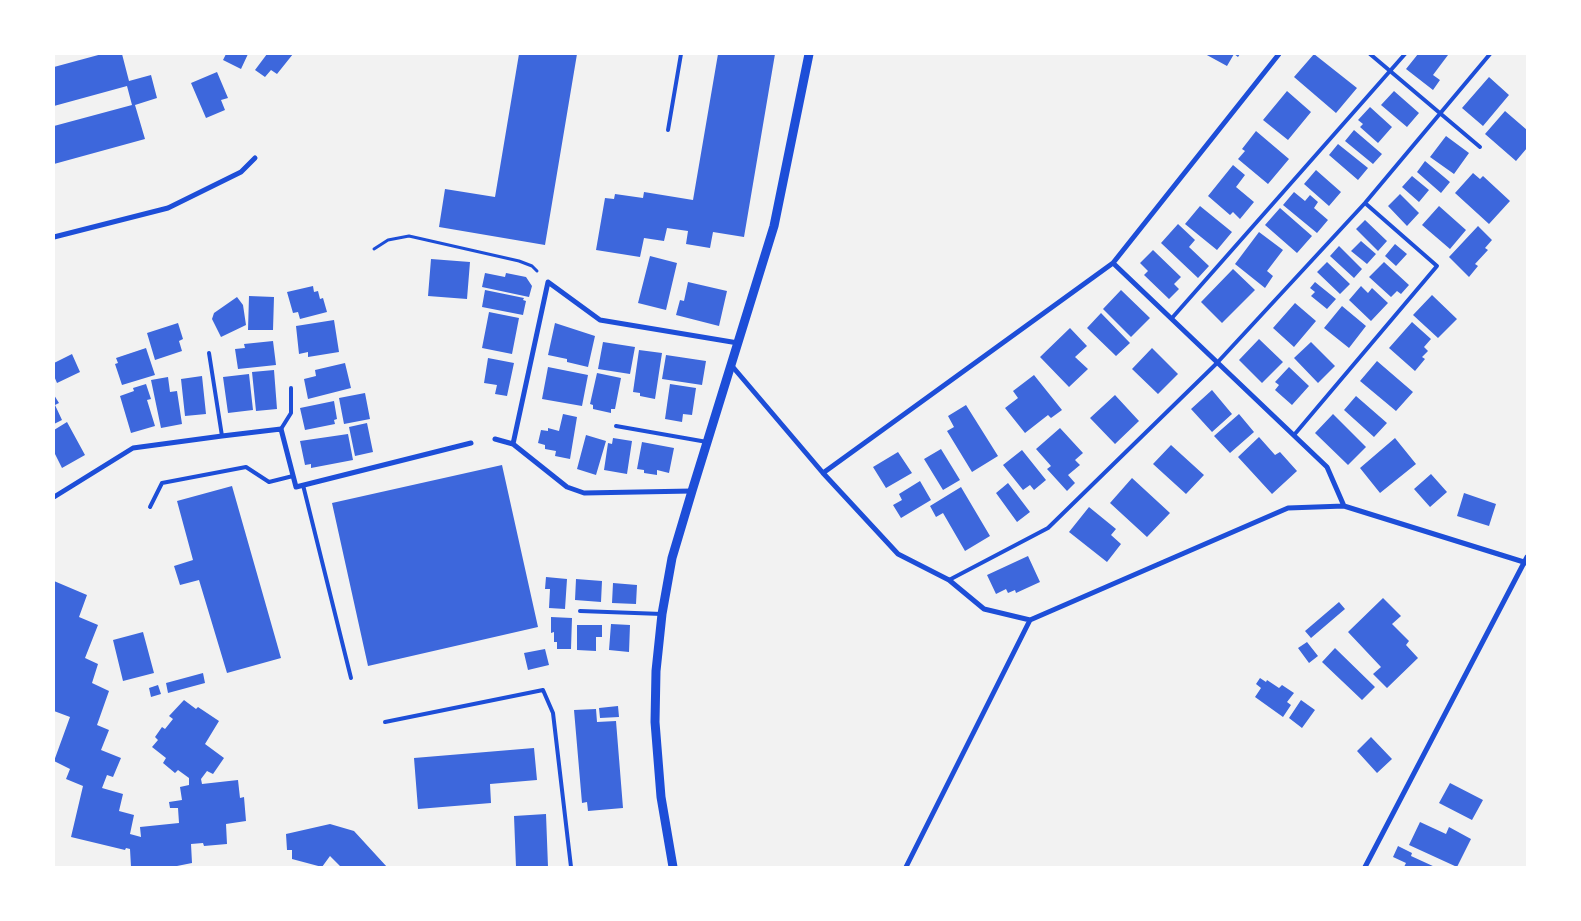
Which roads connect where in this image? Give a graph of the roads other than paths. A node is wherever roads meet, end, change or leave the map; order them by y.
1 (681, 54) edge
2 (809, 54) edge
3 (1279, 54) edge
4 (1370, 54) edge
5 (1404, 54) edge
6 (1490, 54) edge
7 (1390, 70) junction
8 (1439, 113) junction
9 (668, 130) dead end
10 (1480, 147) dead end
11 (255, 158) dead end
12 (1365, 203) junction
13 (54, 237) edge
14 (1113, 263) junction
15 (1172, 318) junction
16 (738, 344) junction
17 (209, 353) dead end
18 (1216, 364) junction
19 (732, 366) junction
20 (291, 388) dead end
21 (616, 426) dead end
22 (281, 429) junction
23 (1294, 435) junction
24 (222, 436) junction
25 (495, 438) dead end
26 (707, 442) junction
27 (470, 443) dead end
28 (512, 444) junction
29 (822, 473) junction
30 (292, 476) junction
31 (303, 485) junction
32 (692, 491) junction
33 (54, 497) edge
34 (1344, 506) junction
35 (150, 507) dead end
36 (1526, 561) edge
37 (949, 580) junction
38 (580, 610) dead end
39 (662, 614) junction
40 (1030, 620) junction
41 (351, 678) dead end
42 (385, 722) dead end
43 (571, 867) edge
44 (673, 867) edge
45 (906, 867) edge
46 (1365, 867) edge

1 - 9 lane
2 - 16 street
3 - 14 street
4 - 7 lane
5 - 7 lane
6 - 8 lane
7 - 8 lane
7 - 15 lane
8 - 10 lane
8 - 12 lane
11 - 13 street
12 - 18 lane
12 - 23 lane
14 - 15 street
14 - 29 street
15 - 18 street
16 - 19 street
16 - 28 street
17 - 24 lane
18 - 23 street
18 - 37 lane
19 - 26 street
19 - 29 street
20 - 22 lane
21 - 26 lane
22 - 24 street
22 - 30 street
23 - 34 street
24 - 33 street
25 - 28 street
26 - 32 street
27 - 31 street
28 - 32 street
29 - 37 street
30 - 31 street
30 - 35 lane
31 - 41 lane
32 - 39 street
34 - 36 street
34 - 40 street
36 - 46 street
37 - 40 street
38 - 39 lane
39 - 44 street
40 - 45 street
42 - 43 lane

